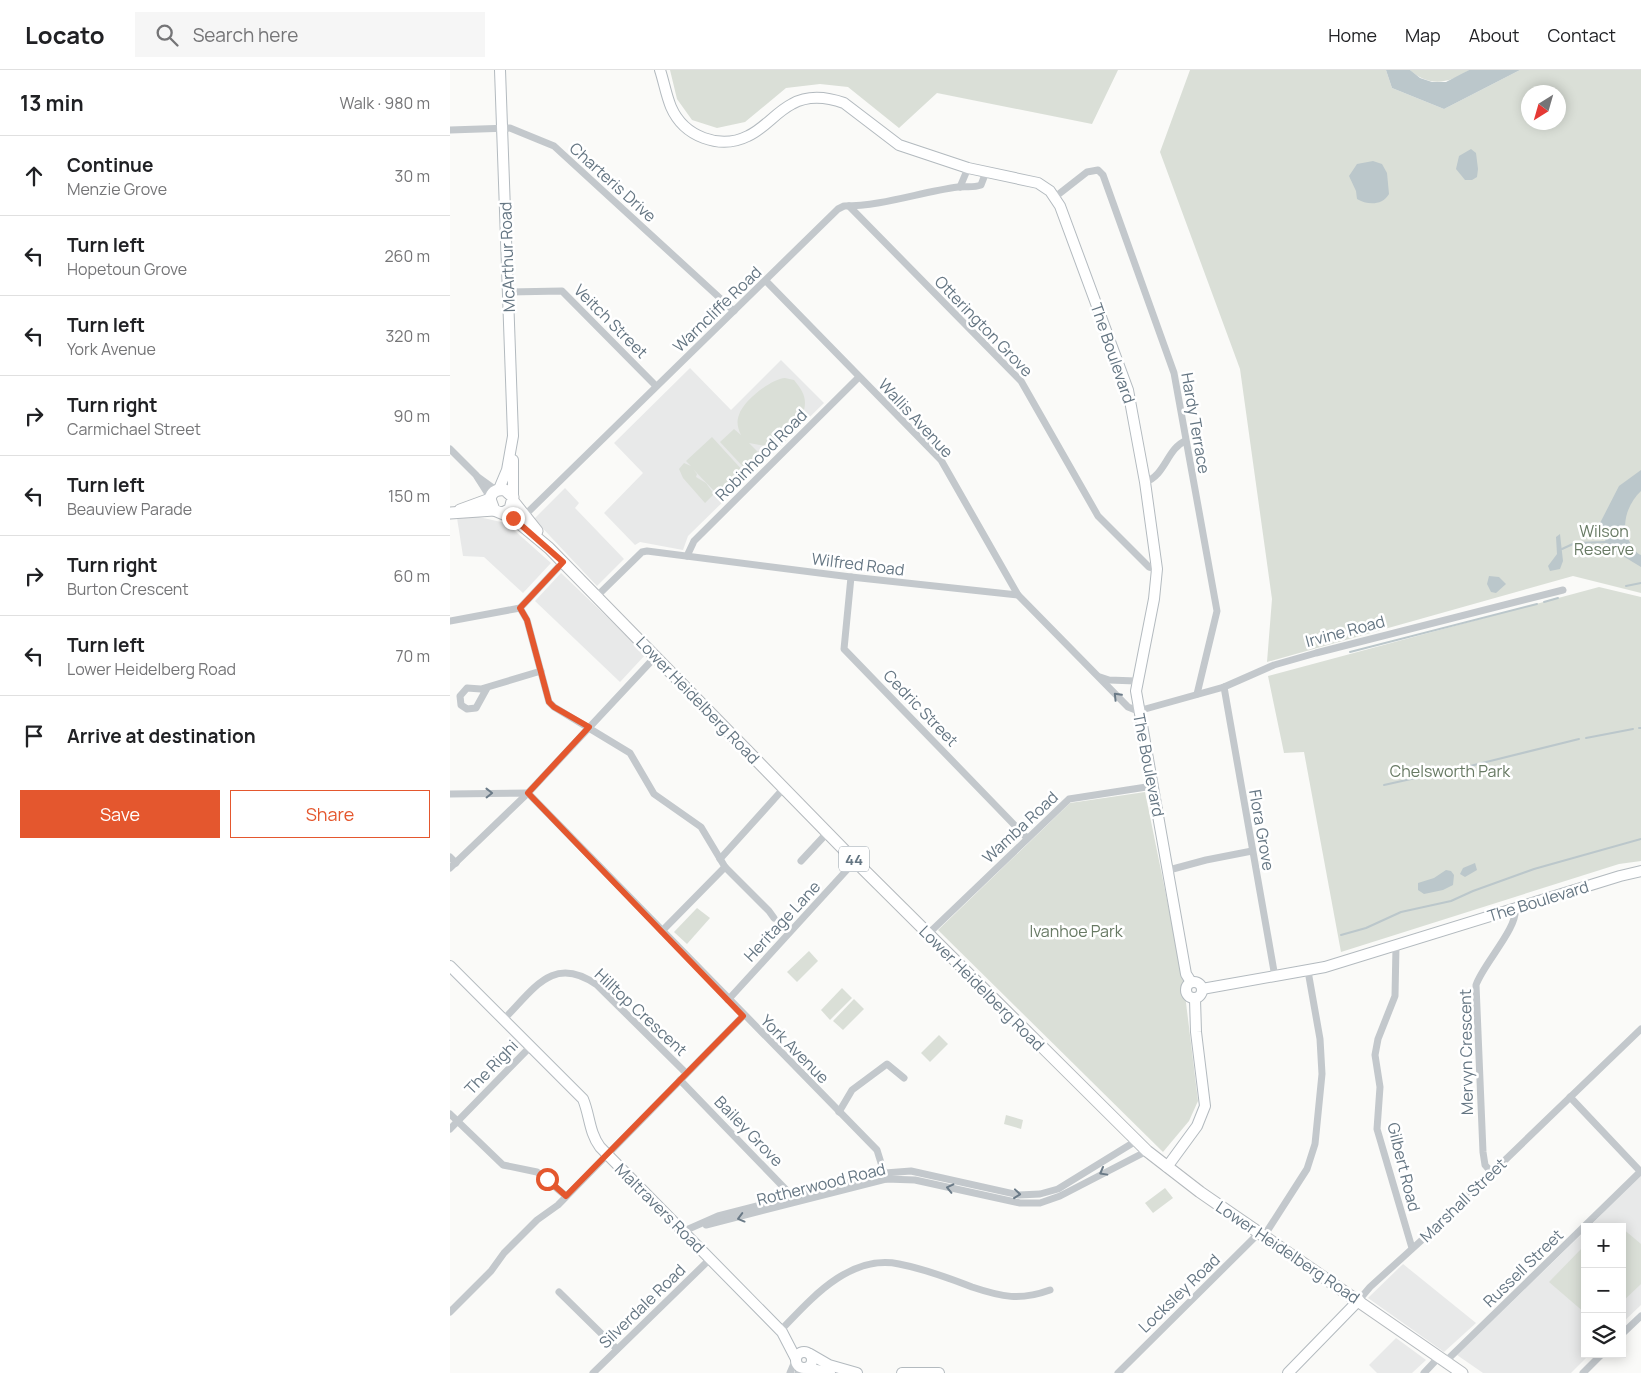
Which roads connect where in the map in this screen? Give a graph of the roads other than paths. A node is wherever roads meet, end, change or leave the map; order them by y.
1 (500, 70) edge
2 (660, 70) edge
3 (502, 129) junction
4 (450, 130) edge
5 (968, 168) junction
6 (986, 172) junction
7 (960, 187) junction
8 (1055, 197) junction
9 (849, 206) junction
10 (766, 281) junction
11 (509, 292) junction
12 (734, 310) junction
13 (858, 378) junction
14 (656, 386) junction
15 (1186, 441) junction
16 (513, 444) junction
17 (450, 449) edge
18 (1145, 482) junction
19 (494, 494) junction
20 (513, 499) junction
21 (498, 511) junction
22 (454, 512) edge
23 (525, 515) junction
24 (549, 548) junction
25 (687, 556) junction
26 (563, 562) junction
27 (1157, 569) junction
28 (852, 578) junction
29 (1563, 590) dead end
30 (1018, 595) junction
31 (597, 596) junction
32 (520, 608) junction
33 (450, 620) edge
34 (656, 656) junction
35 (541, 671) junction
36 (1100, 677) junction
37 (1136, 681) junction
38 (1224, 687) junction
39 (487, 688) dead end
40 (1197, 694) junction
41 (1138, 711) junction
42 (589, 727) junction
43 (1153, 786) junction
44 (784, 788) junction
45 (528, 793) junction
46 (450, 794) edge
47 (828, 832) junction
48 (1027, 838) junction
49 (1252, 851) junction
50 (450, 856) edge
51 (720, 859) junction
52 (801, 861) dead end
53 (855, 861) junction
54 (456, 862) junction
55 (725, 867) junction
56 (450, 868) edge
57 (1169, 870) junction
58 (1641, 871) edge
59 (1515, 908) junction
60 (774, 918) dead end
61 (662, 931) junction
62 (928, 934) junction
63 (1396, 946) junction
64 (450, 966) edge
65 (1308, 971) junction
66 (1276, 977) junction
67 (1191, 982) junction
68 (1202, 988) junction
69 (1195, 999) junction
70 (728, 1000) junction
71 (743, 1016) junction
72 (504, 1020) junction
73 (1641, 1029) edge
74 (531, 1046) junction
75 (686, 1073) junction
76 (904, 1078) dead end
77 (680, 1080) junction
78 (1570, 1097) junction
79 (838, 1112) junction
80 (450, 1114) edge
81 (457, 1121) junction
82 (450, 1129) edge
83 (1136, 1141) junction
84 (1146, 1151) junction
85 (607, 1154) junction
86 (1167, 1168) junction
87 (1492, 1172) junction
88 (1641, 1172) edge
89 (886, 1176) junction
90 (566, 1196) junction
91 (795, 1199) junction
92 (684, 1231) junction
93 (1261, 1234) junction
94 (1412, 1248) junction
95 (710, 1259) junction
96 (1050, 1290) dead end
97 (559, 1292) dead end
98 (1359, 1300) junction
99 (450, 1312) edge
100 (1641, 1316) edge
101 (1626, 1330) edge
102 (782, 1331) junction
103 (617, 1349) junction
104 (808, 1353) junction
105 (1598, 1358) edge
106 (796, 1359) junction
107 (1442, 1359) junction
108 (804, 1370) edge
109 (593, 1373) edge
110 (790, 1373) edge
111 (830, 1373) edge
112 (858, 1373) edge
113 (902, 1373) edge
114 (939, 1373) edge
115 (1118, 1373) edge
116 (1288, 1373) edge
117 (1424, 1373) edge
118 (1462, 1373) edge
119 (1583, 1373) edge

1 - 3 street, McArthur Road
2 - 5 street, The Boulevard
3 - 4 street, Charteris Drive
3 - 11 street, McArthur Road
3 - 12 street, Charteris Drive
5 - 6 street, The Boulevard
5 - 7 street
6 - 7 street, Warncliffe Road
6 - 8 street, The Boulevard
7 - 9 street, Warncliffe Road
8 - 15 street, Hardy Terrace
8 - 18 street, The Boulevard
9 - 10 street, Warncliffe Road
9 - 27 street, Otterington Grove
10 - 12 street, Warncliffe Road
10 - 13 street, Wallis Avenue
11 - 14 street, Veitch Street
11 - 16 street, McArthur Road
12 - 14 street, Warncliffe Road
13 - 25 street, Robinhood Road
13 - 30 street, Wallis Avenue
14 - 23 street, Warncliffe Road
15 - 18 street
15 - 40 street, Hardy Terrace
16 - 19 street, McArthur Road
16 - 20 street, McArthur Road
17 - 19 street
18 - 27 street, The Boulevard
19 - 20 main road, 44
19 - 21 main road
19 - 22 main road
20 - 21 main road
20 - 23 main road, Lower Heidelberg Road / 44
21 - 22 main road
21 - 24 main road, Lower Heidelberg Road / 44
23 - 24 main road, Lower Heidelberg Road / 44
24 - 26 main road, Lower Heidelberg Road / 44
25 - 28 street, Wilfred Road
25 - 31 street, Wilfred Road
26 - 31 main road, Lower Heidelberg Road / 44
26 - 32 street
27 - 37 street, The Boulevard
28 - 30 street, Wilfred Road
28 - 48 street, Cedric Street
29 - 38 street, Irvine Road
30 - 36 street
31 - 34 main road, Lower Heidelberg Road / 44
32 - 33 street
32 - 35 street
34 - 42 street
34 - 44 main road, Lower Heidelberg Road / 44
35 - 39 street
35 - 42 street
36 - 37 street
41 -> 36 street
37 - 41 street, The Boulevard
38 - 40 street, Irvine Road
38 - 49 street, Flora Grove
40 - 41 street, Irvine Road
41 - 43 street, The Boulevard
42 - 45 street
42 - 51 street
43 - 48 street, Wamba Road
43 - 57 street, The Boulevard
44 - 47 main road, Lower Heidelberg Road / 44
44 - 51 street
46 -> 45 street
45 - 54 street
45 - 61 street, York Avenue
47 - 52 street
47 - 53 main road, Lower Heidelberg Road / 44
48 - 62 street, Wamba Road
49 - 57 street
49 - 66 street, Flora Grove
50 - 54 street
51 - 55 street
53 - 62 main road, Lower Heidelberg Road / 44
53 - 70 street, Heritage Lane
54 - 56 street
55 - 60 street
55 - 61 street
57 - 67 street, The Boulevard
58 - 59 street, The Boulevard
59 - 63 street, The Boulevard
59 - 87 street, Mervyn Crescent
61 - 70 street, York Avenue
62 - 83 main road, Lower Heidelberg Road / 44
63 - 65 street, The Boulevard
63 - 94 street, Gilbert Road
64 - 72 street, Maltravers Road
65 - 66 street, The Boulevard
65 - 93 street, Locksley Road
66 - 68 street, The Boulevard
67 - 68 street
67 - 69 street
68 - 69 street
69 - 86 street
70 - 71 street, York Avenue
71 - 75 street
71 - 79 street, York Avenue
72 - 74 street, Maltravers Road
72 - 75 street, Hilltop Crescent
73 - 78 street, Marshall Street
74 - 81 street, The Righi
74 - 85 street, Maltravers Road
75 - 77 street
76 - 79 street
77 - 85 street
77 - 91 street, Bailey Grove
78 - 87 street, Marshall Street
78 - 88 street
79 - 89 street, York Avenue
80 - 81 street
81 - 82 street, The Righi
81 - 90 street
83 - 84 main road, Lower Heidelberg Road / 44
89 -> 83 street, Rotherwood Road
84 - 86 main road, Lower Heidelberg Road / 44
84 -> 89 street, Rotherwood Road
85 - 90 street
85 - 92 street, Maltravers Road
86 - 93 main road, Lower Heidelberg Road / 44
87 - 94 street, Marshall Street
88 - 107 street, Russell Street
89 - 91 street, Rotherwood Road
90 - 99 street
91 - 92 street, Rotherwood Road
92 - 95 street, Maltravers Road
93 - 98 main road, Lower Heidelberg Road / 44
93 - 115 street, Locksley Road
94 - 98 street, Marshall Street
95 - 102 street, Maltravers Road
95 - 103 street, Silverdale Road
96 - 102 street
97 - 103 street
98 - 107 main road, Lower Heidelberg Road / 44
98 - 116 street, Marshall Street
100 - 101 street
102 - 104 street, Maltravers Road
102 - 106 street, Maltravers Road
103 - 109 street, Silverdale Road
104 - 106 street
104 - 108 street
104 - 112 street, Maltravers Road
105 - 119 street
106 - 108 street
106 - 110 street
107 - 117 street, Russell Street
107 - 118 main road, Lower Heidelberg Road / 44
108 - 111 street
113 - 114 street

